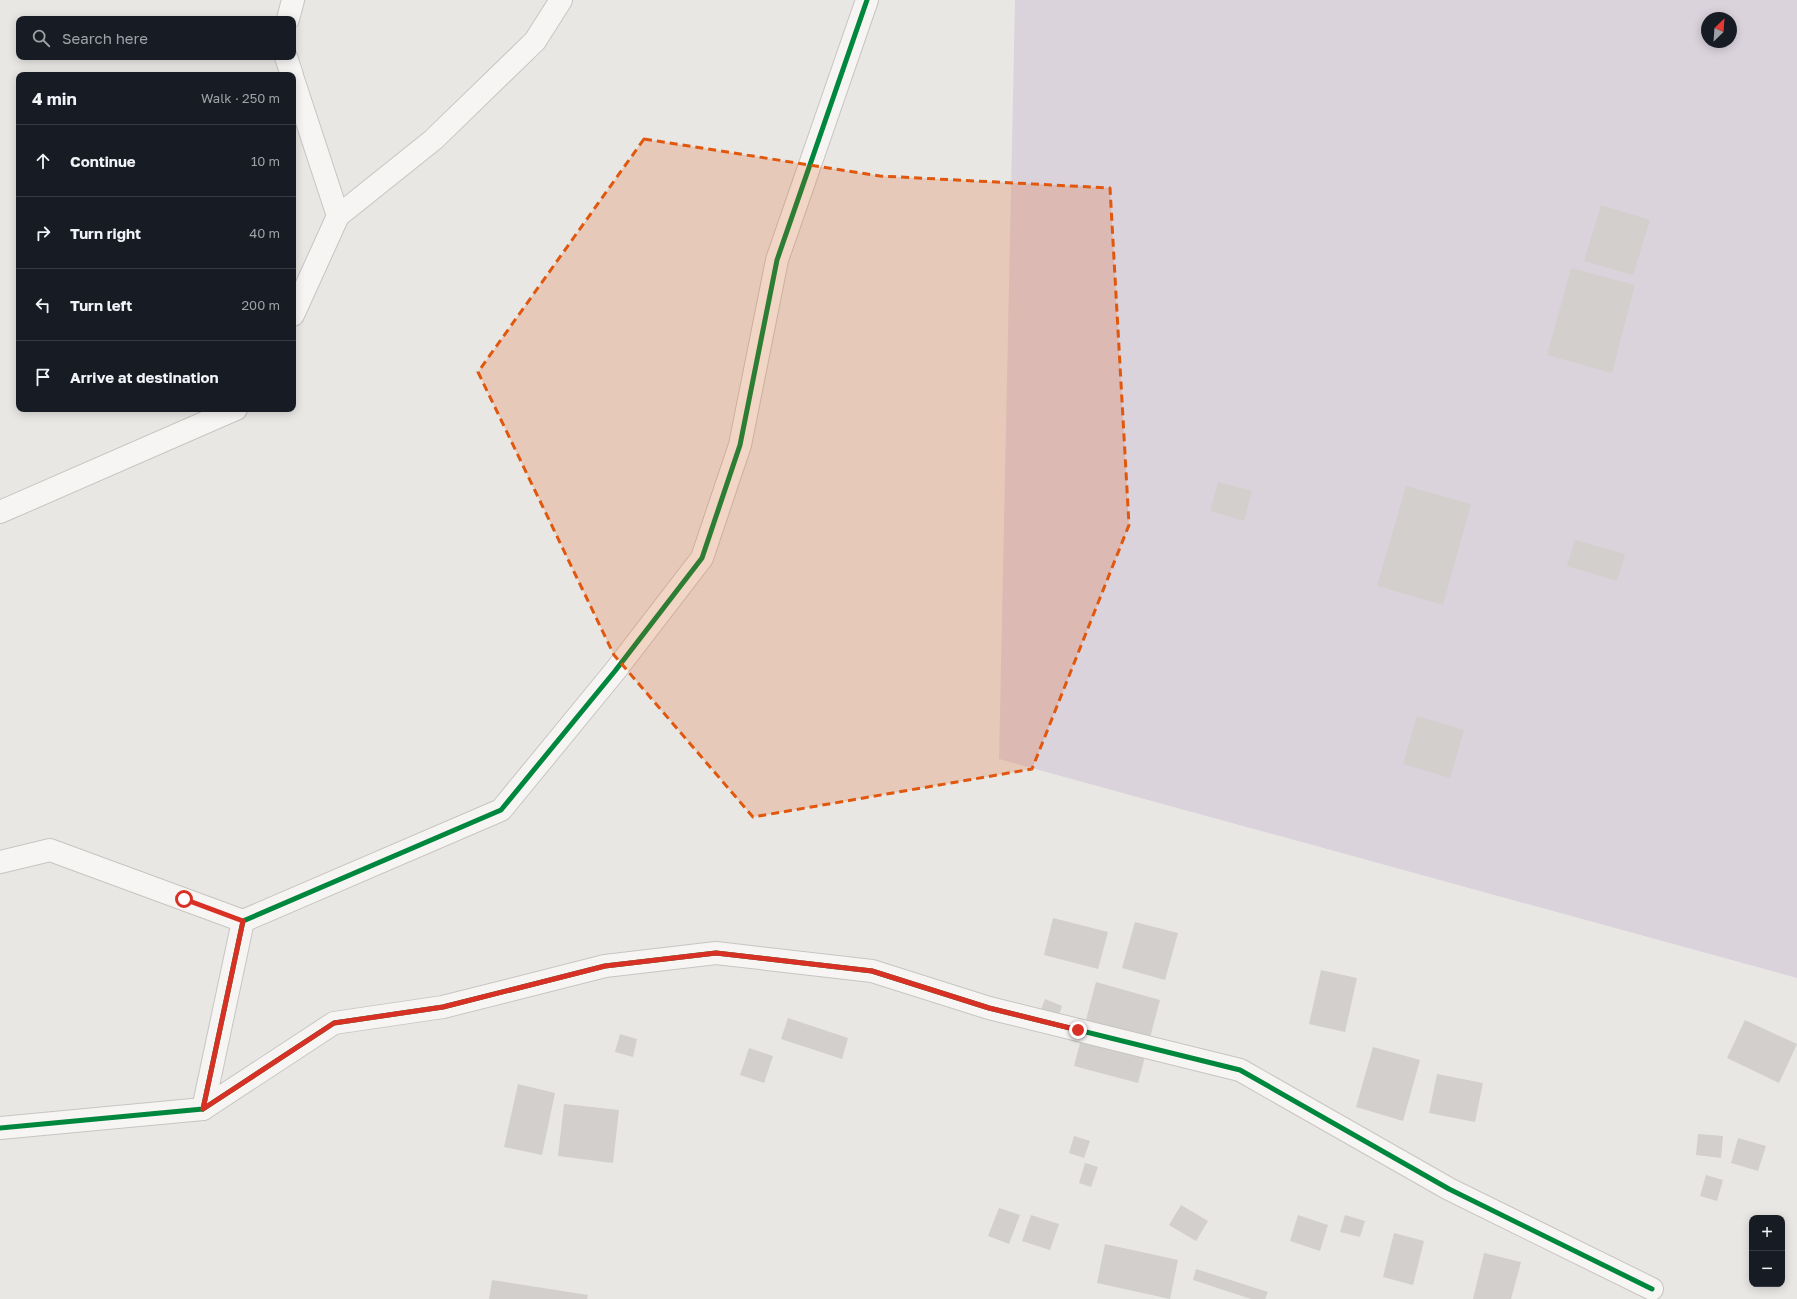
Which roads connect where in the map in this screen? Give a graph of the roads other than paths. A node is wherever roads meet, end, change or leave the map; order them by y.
1 (293, 0) edge
2 (561, 0) edge
3 (867, 0) edge
4 (289, 16) edge
5 (287, 60) edge
6 (291, 72) edge
7 (296, 88) edge
8 (338, 216) junction
9 (296, 308) edge
10 (229, 412) edge
11 (0, 512) edge
12 (0, 862) edge
13 (243, 921) junction
14 (203, 1109) junction
15 (0, 1128) edge
16 (1652, 1290) dead end

1 - 4 street
2 - 8 street
3 - 13 street
5 - 6 street
7 - 8 street
8 - 9 street
10 - 11 street
12 - 13 street
13 - 14 street
14 - 15 street
14 - 16 street

